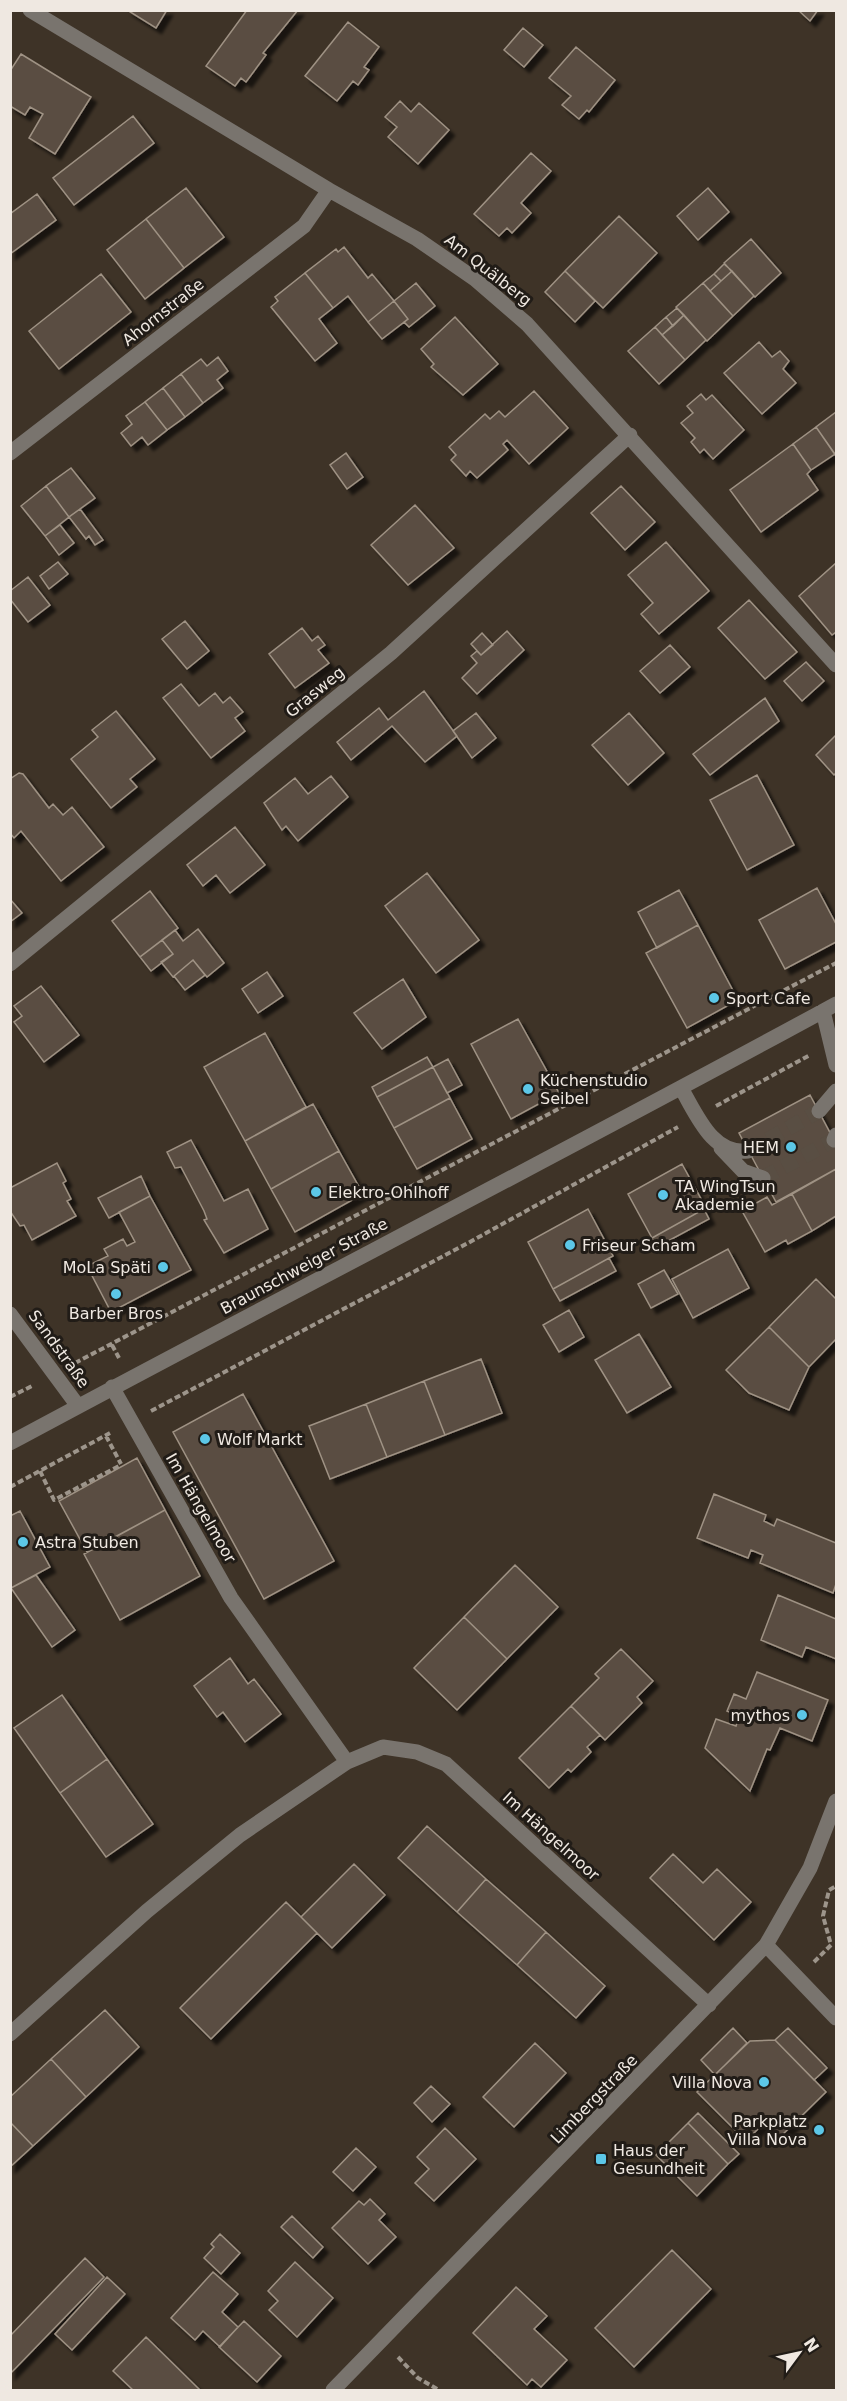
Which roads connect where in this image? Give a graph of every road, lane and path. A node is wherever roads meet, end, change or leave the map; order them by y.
1 (30, 10) edge
2 (329, 190) junction
3 (630, 435) junction
4 (10, 453) edge
5 (837, 666) edge
6 (837, 963) edge
7 (10, 964) edge
8 (830, 1007) edge
9 (831, 1044) junction
10 (837, 1065) edge
11 (681, 1088) junction
12 (837, 1091) edge
13 (819, 1111) tunnel mouth
14 (698, 1116) junction
15 (719, 1145) junction
16 (748, 1151) tunnel mouth
17 (763, 1178) dead end
18 (10, 1314) edge
19 (56, 1373) junction
20 (112, 1387) junction
21 (10, 1397) edge
22 (78, 1406) junction
23 (132, 1422) junction
24 (106, 1436) junction
25 (10, 1443) edge
26 (40, 1471) junction
27 (10, 1487) edge
28 (347, 1762) junction
29 (837, 1801) edge
30 (837, 1886) edge
31 (766, 1945) junction
32 (797, 1979) junction
33 (709, 2005) junction
34 (837, 2018) edge
35 (10, 2034) edge
36 (382, 2340) junction
37 (333, 2391) edge
38 (439, 2391) edge

1 - 2 street, Am Quälberg
2 - 3 street, Am Quälberg
2 - 4 street, Ahornstraße
3 - 5 street, Am Quälberg
3 - 7 street, Grasweg
6 - 19 path
8 - 9 street
8 - 11 street, Braunschweiger Straße
9 - 10 street
9 - 14 path
11 - 14 street
11 - 20 street, Braunschweiger Straße
12 - 13 street
14 - 15 street
14 - 23 path
15 - 16 street
15 - 17 street
18 - 19 street, Sandstraße
19 - 21 path
19 - 22 street, Sandstraße
20 - 22 street, Braunschweiger Straße
20 - 23 street, Im Hängelmoor
22 - 25 street, Braunschweiger Straße
23 - 24 path
23 - 28 street, Im Hängelmoor
24 - 26 path
24 - 26 path
26 - 27 path
28 - 33 street, Im Hängelmoor
28 - 35 street, Im Hängelmoor
29 - 31 street, Limbergstraße
30 - 32 path
31 - 32 street
31 - 33 street, Limbergstraße
32 - 34 street
33 - 36 street, Limbergstraße
36 - 37 street, Limbergstraße
36 - 38 path

